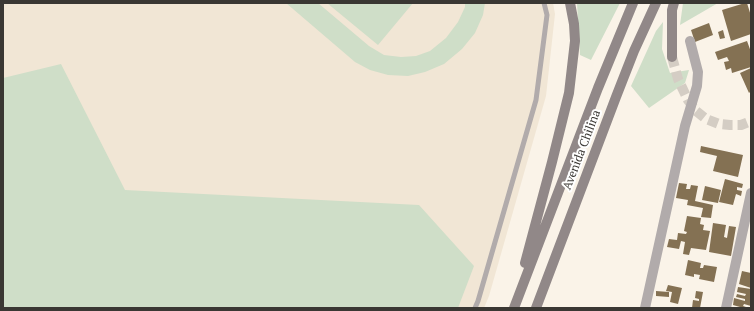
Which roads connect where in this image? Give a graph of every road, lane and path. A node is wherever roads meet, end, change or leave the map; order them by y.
1 (544, 3) edge
2 (570, 3) edge
3 (633, 3) edge
4 (656, 3) edge
5 (674, 3) edge
6 (690, 41) dead end
7 (672, 57) tunnel mouth
8 (751, 194) edge
9 (475, 308) edge
10 (514, 308) edge
11 (536, 308) edge
12 (645, 308) edge
13 (726, 308) edge

1 - 9 lane
2 - 10 main road
3 - 10 main road, Avenida Chilina
4 - 11 main road, Avenida Chilina
5 - 7 main road
6 - 12 street
8 - 13 street

